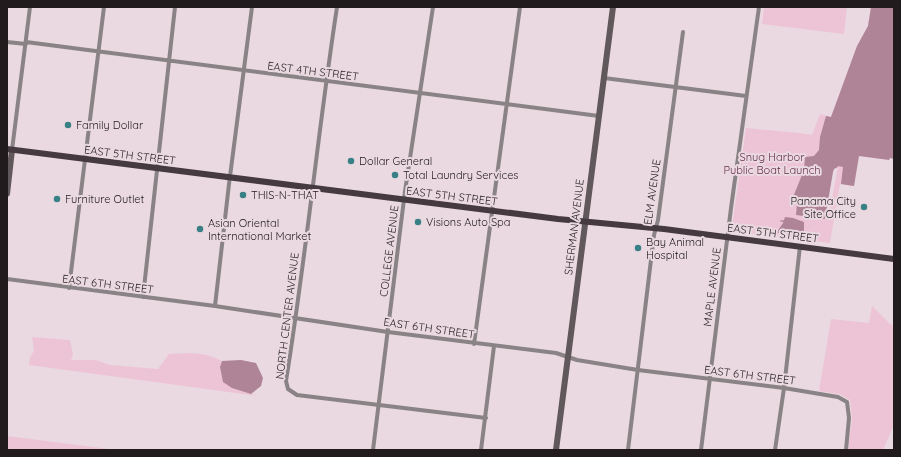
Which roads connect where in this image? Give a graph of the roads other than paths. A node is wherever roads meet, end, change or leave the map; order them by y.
1 (30, 7) edge
2 (104, 7) edge
3 (176, 7) edge
4 (252, 7) edge
5 (337, 7) edge
6 (433, 7) edge
7 (520, 7) edge
8 (613, 7) edge
9 (759, 7) edge
10 (683, 32) dead end
11 (7, 42) edge
12 (26, 43) junction
13 (98, 52) junction
14 (170, 61) junction
15 (244, 71) junction
16 (604, 78) junction
17 (326, 81) junction
18 (676, 87) junction
19 (419, 94) junction
20 (746, 96) junction
21 (507, 104) junction
22 (599, 116) junction
23 (10, 150) edge
24 (85, 159) junction
25 (157, 168) junction
26 (230, 178) junction
27 (313, 188) junction
28 (7, 194) edge
29 (404, 200) junction
30 (493, 211) junction
31 (585, 222) junction
32 (656, 228) junction
33 (727, 237) junction
34 (800, 246) junction
35 (894, 259) edge
36 (7, 280) edge
37 (69, 288) junction
38 (143, 297) junction
39 (215, 306) junction
40 (296, 317) junction
41 (388, 332) junction
42 (474, 344) junction
43 (494, 346) junction
44 (568, 357) junction
45 (638, 370) junction
46 (710, 378) junction
47 (784, 388) junction
48 (378, 406) junction
49 (486, 418) junction
50 (373, 450) edge
51 (481, 450) edge
52 (556, 450) edge
53 (628, 450) edge
54 (701, 450) edge
55 (775, 450) edge
56 (846, 450) edge

1 - 12 street
2 - 13 street
3 - 14 street
4 - 15 street
5 - 17 street, NORTH CENTER AVENUE
6 - 19 street, COLLEGE AVENUE
7 - 21 street
8 - 16 street, SHERMAN AVENUE
9 - 20 street, MAPLE AVENUE
10 - 18 street, ELM AVENUE
11 - 12 street, EAST 4TH STREET
12 - 13 street, EAST 4TH STREET
12 - 23 street
13 - 14 street, EAST 4TH STREET
13 - 24 street
14 - 15 street, EAST 4TH STREET
14 - 25 street
15 - 17 street, EAST 4TH STREET
15 - 26 street
16 - 18 street
16 - 22 street, SHERMAN AVENUE
17 - 19 street, EAST 4TH STREET
17 - 27 street, NORTH CENTER AVENUE
18 - 20 street
18 - 32 street, ELM AVENUE
19 - 21 street, EAST 4TH STREET
19 - 29 street, COLLEGE AVENUE
20 - 33 street, MAPLE AVENUE
21 - 22 street, EAST 4TH STREET
21 - 30 street
22 - 31 street, SHERMAN AVENUE
23 - 24 main road, EAST 5TH STREET
23 - 28 street
24 - 25 main road, EAST 5TH STREET
24 - 37 street
25 - 26 main road, EAST 5TH STREET
25 - 38 street
26 - 27 main road, EAST 5TH STREET
26 - 39 street
27 - 29 main road, EAST 5TH STREET
27 - 40 street, NORTH CENTER AVENUE
29 - 30 main road, EAST 5TH STREET
29 - 41 street, COLLEGE AVENUE
30 - 31 main road, EAST 5TH STREET
30 - 42 street
31 - 32 main road, EAST 5TH STREET
31 - 44 street, SHERMAN AVENUE
32 - 33 main road, EAST 5TH STREET
32 - 45 street, ELM AVENUE
33 - 34 main road, EAST 5TH STREET
33 - 46 street, MAPLE AVENUE
34 - 35 main road, EAST 5TH STREET
34 - 47 street
36 - 37 street, EAST 6TH STREET
37 - 38 street, EAST 6TH STREET
38 - 39 street, EAST 6TH STREET
39 - 40 street, EAST 6TH STREET
40 - 41 street, EAST 6TH STREET
40 - 48 street, NORTH CENTER AVENUE
41 - 42 street, EAST 6TH STREET
41 - 48 street, COLLEGE AVENUE
42 - 43 street, EAST 6TH STREET
43 - 44 street, EAST 6TH STREET
43 - 49 street
44 - 45 street, EAST 6TH STREET
44 - 52 street, SHERMAN AVENUE
45 - 46 street, EAST 6TH STREET
45 - 53 street, ELM AVENUE
46 - 47 street, EAST 6TH STREET
46 - 54 street, MAPLE AVENUE
47 - 55 street
47 - 56 street, EAST 6TH STREET
48 - 49 street
48 - 50 street, COLLEGE AVENUE
49 - 51 street

